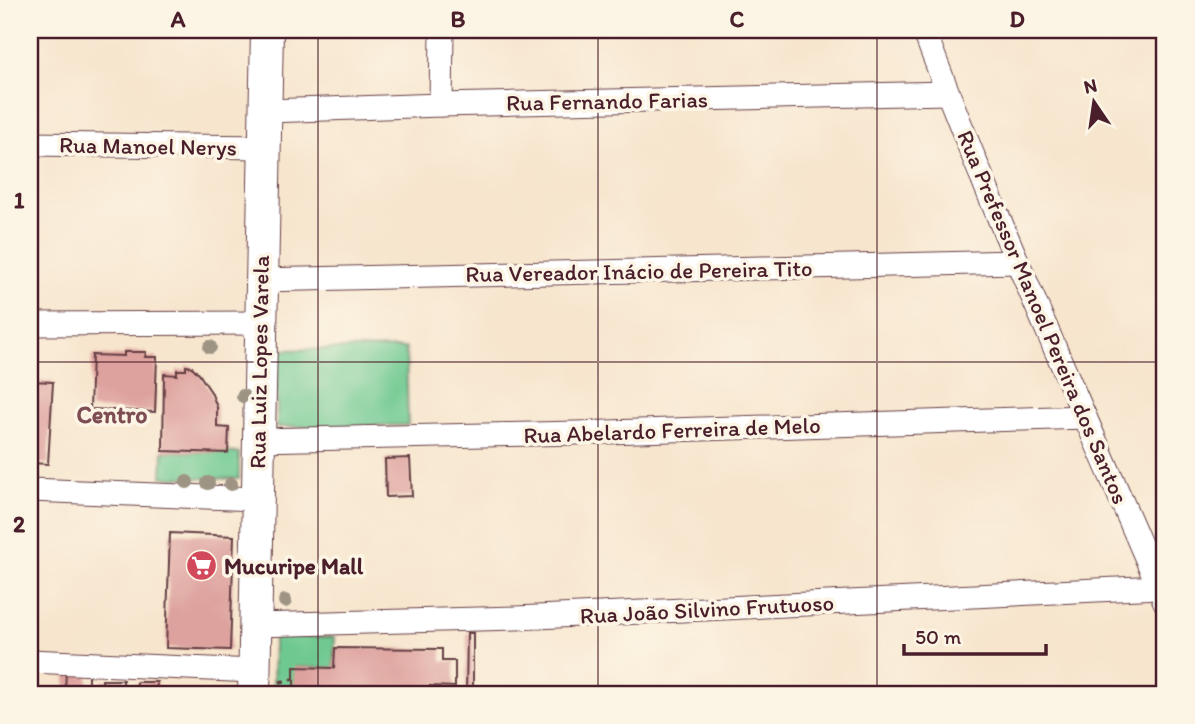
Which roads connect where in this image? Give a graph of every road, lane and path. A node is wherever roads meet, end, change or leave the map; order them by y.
1 (267, 30) edge
2 (442, 30) edge
3 (924, 30) edge
4 (947, 93) junction
5 (441, 105) junction
6 (267, 111) junction
7 (30, 144) edge
8 (265, 147) junction
9 (1017, 262) junction
10 (261, 280) junction
11 (260, 323) junction
12 (30, 324) edge
13 (1085, 416) junction
14 (258, 440) junction
15 (30, 490) edge
16 (256, 499) junction
17 (1162, 595) edge
18 (256, 625) junction
19 (30, 661) edge
20 (254, 682) edge

1 - 6 main road, Rua Luiz Lopes Varela
2 - 5 street
3 - 4 street, Rua Prefessor Manoel Pereira dos Santos
4 - 5 street, Rua Fernando Farias
4 - 9 street, Rua Prefessor Manoel Pereira dos Santos
5 - 6 street, Rua Fernando Farias
6 - 8 main road, Rua Luiz Lopes Varela
7 - 8 street, Rua Manoel Nerys
8 - 10 main road, Rua Luiz Lopes Varela
9 - 10 street, Rua Vereador Inácio de Pereira Tito
9 - 13 street, Rua Prefessor Manoel Pereira dos Santos
10 - 11 main road, Rua Luiz Lopes Varela
11 - 12 street
11 - 14 main road, Rua Luiz Lopes Varela
13 - 14 street, Rua Abelardo Ferreira de Melo
13 - 17 street, Rua Prefessor Manoel Pereira dos Santos
14 - 16 main road, Rua Luiz Lopes Varela
15 - 16 street
16 - 18 main road, Rua Luiz Lopes Varela
17 - 18 street, Rua João Silvino Frutuoso
18 - 20 main road, Rua Luiz Lopes Varela
19 - 20 street

